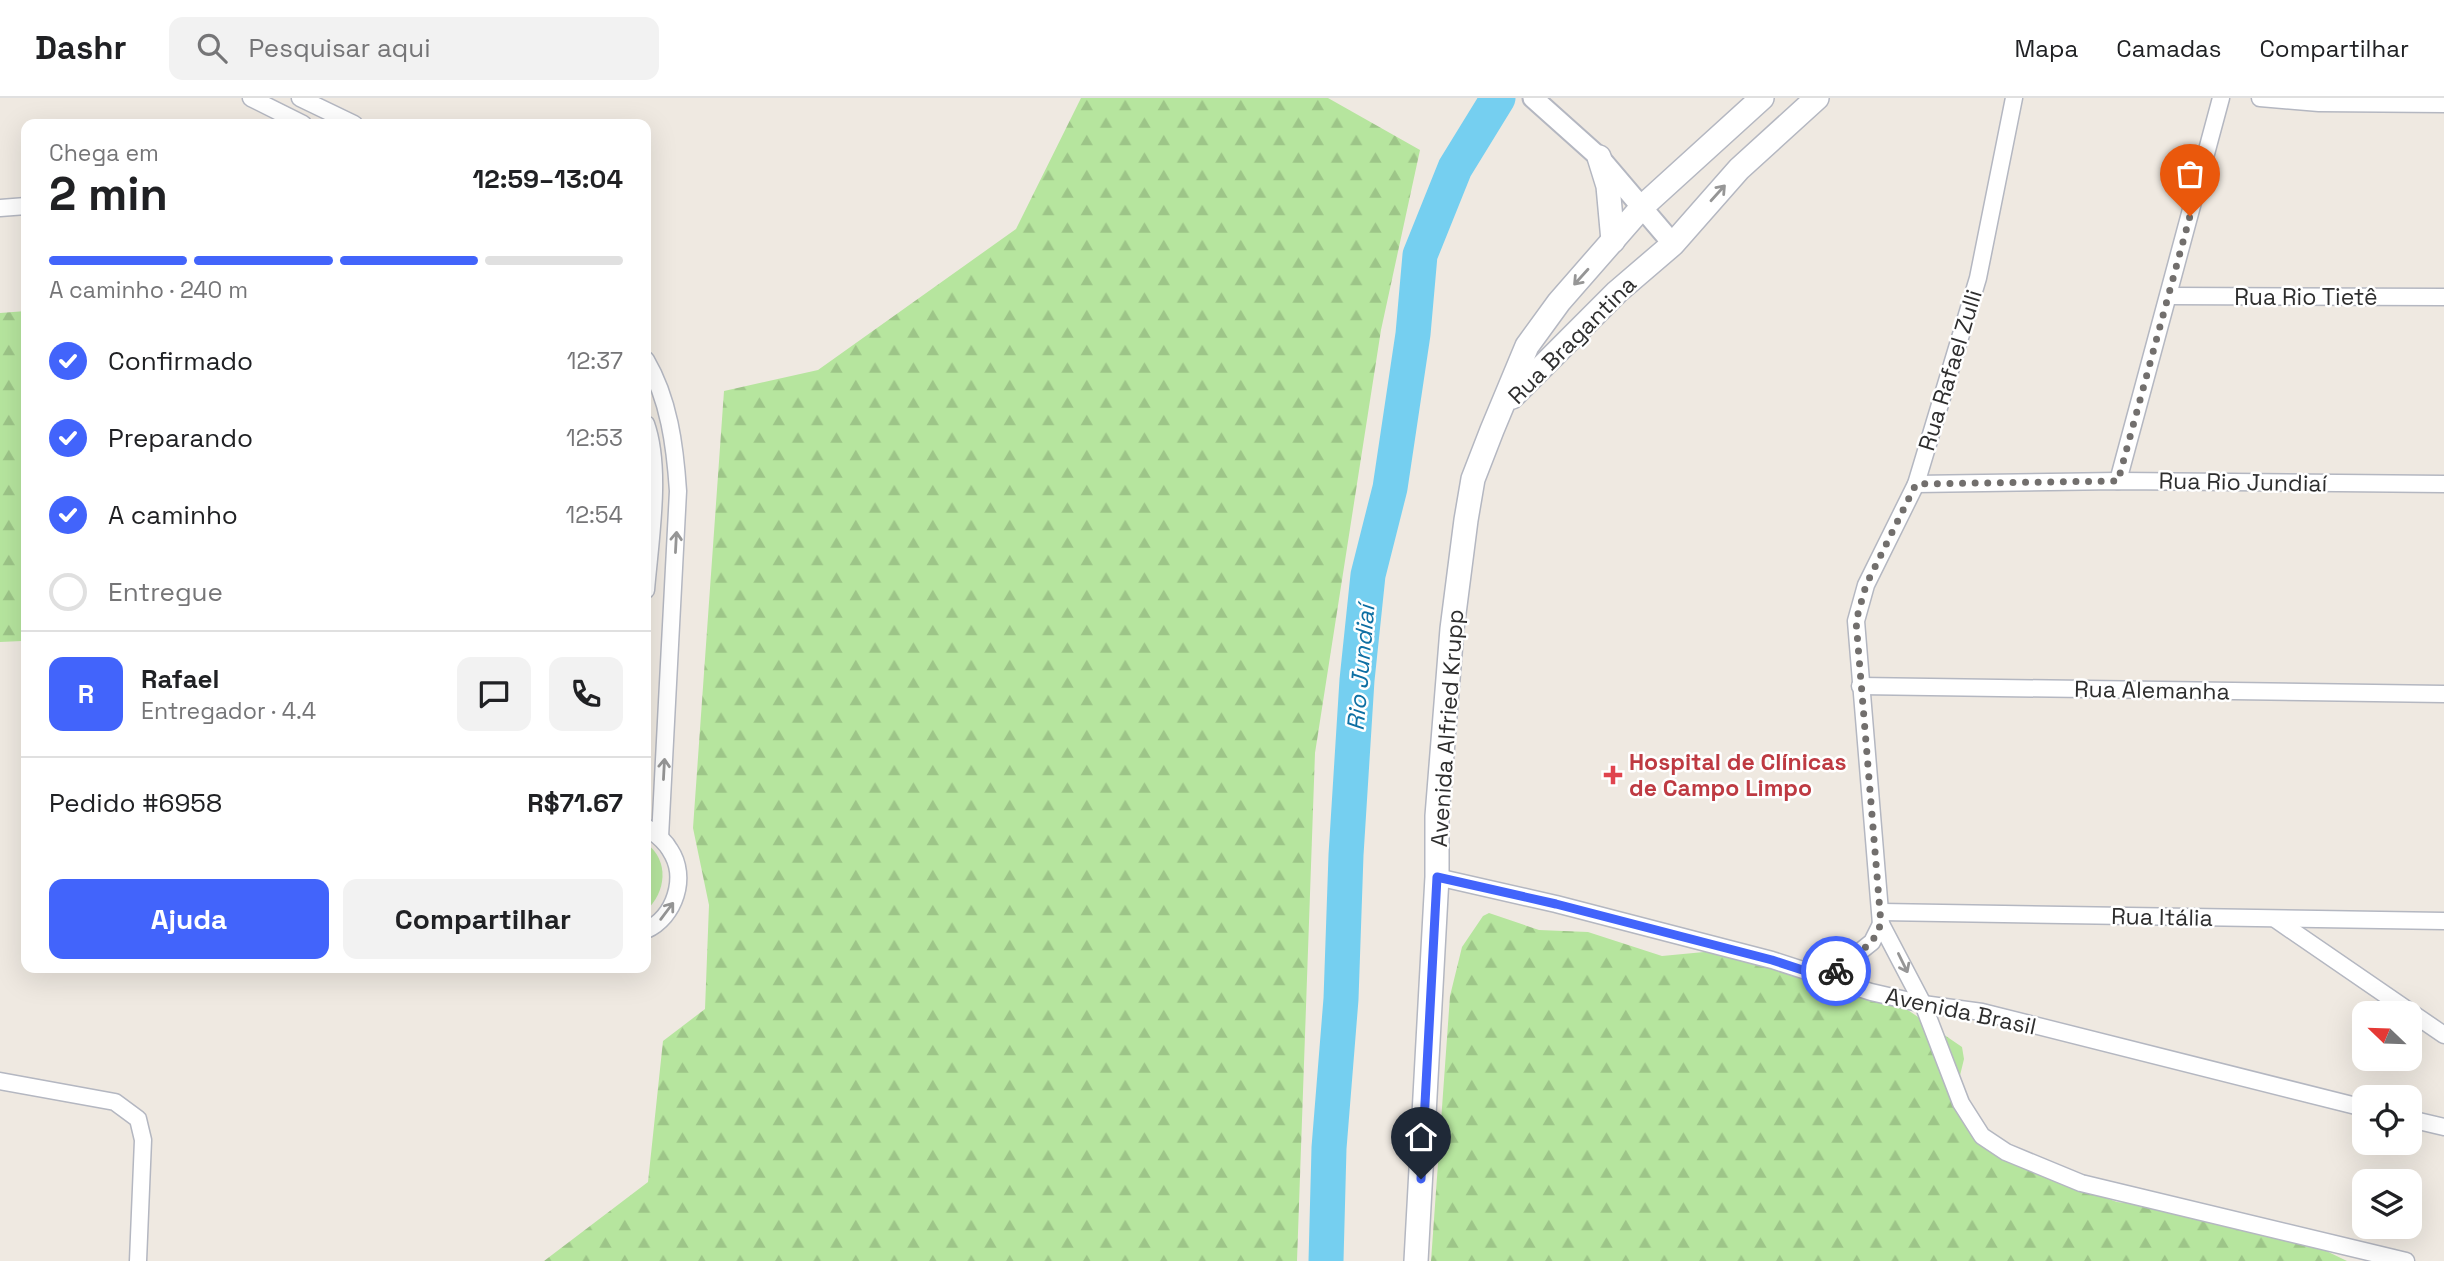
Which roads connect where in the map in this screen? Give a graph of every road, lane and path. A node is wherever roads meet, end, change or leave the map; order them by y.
1 (251, 98) edge
2 (300, 98) edge
3 (1762, 98) edge
4 (1817, 98) edge
5 (2014, 98) edge
6 (2221, 98) edge
7 (2260, 98) edge
8 (1539, 103) edge
9 (2444, 104) edge
10 (293, 119) edge
11 (344, 119) edge
12 (1599, 157) junction
13 (21, 206) edge
14 (1642, 207) junction
15 (0, 208) edge
16 (1613, 241) junction
17 (1673, 244) junction
18 (2169, 296) junction
19 (2444, 298) edge
20 (651, 368) edge
21 (1500, 411) junction
22 (651, 451) edge
23 (2118, 481) junction
24 (1916, 484) junction
25 (2444, 484) edge
26 (651, 531) edge
27 (1860, 687) junction
28 (2444, 694) edge
29 (651, 831) edge
30 (660, 837) junction
31 (1437, 877) junction
32 (1881, 918) junction
33 (2275, 919) junction
34 (2444, 921) edge
35 (651, 927) edge
36 (1827, 978) junction
37 (1923, 1004) junction
38 (2444, 1035) edge
39 (0, 1081) edge
40 (2352, 1105) edge
41 (2422, 1122) edge
42 (2444, 1127) edge
43 (138, 1261) edge
44 (1416, 1261) edge
45 (2406, 1261) edge

1 - 10 street
2 - 11 street
3 - 14 main road, Rua Bragantina
17 -> 4 main road, Rua Bragantina
5 - 24 street, Rua Rafael Zulli
6 - 18 street
7 - 9 street
8 - 12 street
12 - 14 street
12 - 16 main road
13 - 15 street
14 - 16 main road, Rua Bragantina
14 - 17 street
16 -> 21 main road, Rua Bragantina
17 - 21 main road, Rua Bragantina
18 - 19 street, Rua Rio Tietê
18 - 23 street
30 -> 20 street
21 - 31 main road, Avenida Alfried Krupp
22 - 26 street
23 - 24 street, Rua Rio Jundiaí
23 - 25 street, Rua Rio Jundiaí
24 - 27 street, Rua Rafael Zulli
27 - 28 street, Rua Alemanha
27 - 32 street, Rua Rafael Zulli
29 - 30 street
35 -> 30 street
31 - 36 street, Avenida Brasil
31 - 44 main road, Avenida Alfried Krupp
32 - 33 street, Rua Itália
32 - 36 street
32 -> 37 street
33 - 34 street, Rua Itália
33 - 38 street
36 - 37 street, Avenida Brasil
37 - 40 street, Avenida Brasil
37 - 45 street
39 - 43 street
41 - 42 street

